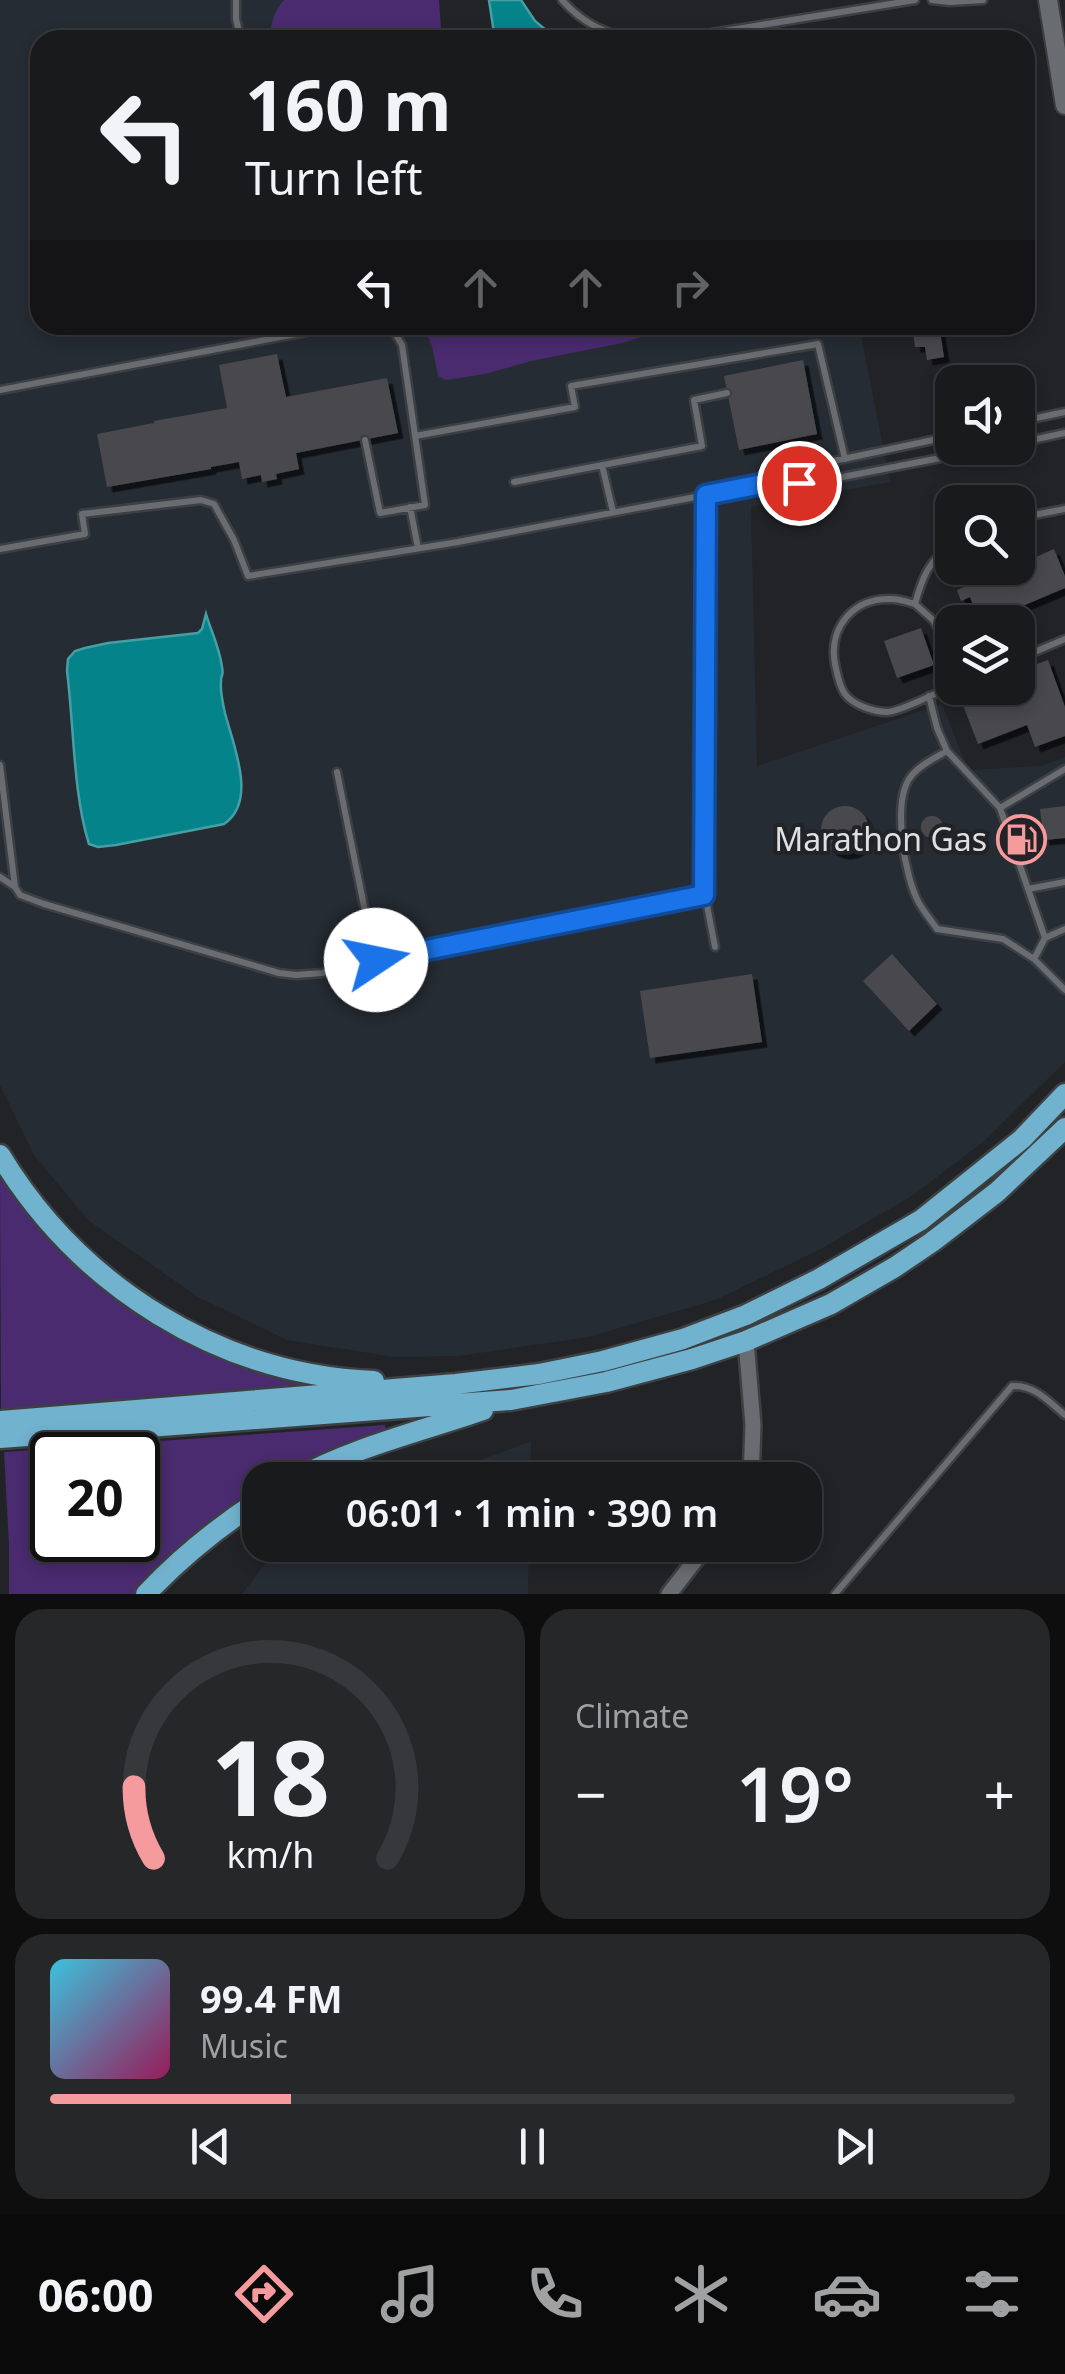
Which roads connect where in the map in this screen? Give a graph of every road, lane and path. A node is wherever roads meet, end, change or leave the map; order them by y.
1 (236, 0) edge
2 (562, 0) edge
3 (915, 0) edge
4 (932, 0) edge
5 (982, 0) edge
6 (1048, 0) edge
7 (239, 30) edge
8 (603, 30) edge
9 (730, 30) edge
10 (1065, 104) edge
11 (291, 335) edge
12 (396, 335) edge
13 (0, 390) edge
14 (728, 393) dead end
15 (1065, 412) edge
16 (1035, 418) edge
17 (1065, 433) edge
18 (415, 436) junction
19 (1035, 439) edge
20 (364, 440) dead end
21 (935, 440) edge
22 (844, 459) junction
23 (935, 459) edge
24 (602, 465) junction
25 (514, 482) dead end
26 (772, 482) junction
27 (706, 495) junction
28 (410, 507) junction
29 (1065, 508) edge
30 (613, 512) junction
31 (1035, 514) edge
32 (418, 548) junction
33 (0, 549) edge
34 (935, 558) edge
35 (915, 604) junction
36 (935, 623) edge
37 (1065, 638) edge
38 (1035, 651) edge
39 (935, 693) edge
40 (928, 696) junction
41 (947, 751) junction
42 (0, 764) edge
43 (1065, 769) edge
44 (337, 772) dead end
45 (1000, 808) junction
46 (0, 877) edge
47 (1065, 882) edge
48 (14, 886) junction
49 (1028, 888) junction
50 (704, 895) junction
51 (1065, 929) edge
52 (1045, 938) junction
53 (715, 947) dead end
54 (1034, 959) junction
55 (376, 960) junction
56 (1065, 990) edge
57 (1065, 1094) edge
58 (1065, 1128) edge
59 (0, 1154) edge
60 (746, 1341) junction
61 (456, 1384) junction
62 (511, 1400) junction
63 (1065, 1416) edge
64 (0, 1421) edge
65 (42, 1427) junction
66 (0, 1438) edge
67 (328, 1462) edge
68 (751, 1462) edge
69 (242, 1512) edge
70 (694, 1562) edge
71 (146, 1594) edge
72 (669, 1594) edge
73 (836, 1594) edge

1 - 7 lane
2 - 8 lane
3 - 9 lane
4 - 5 lane
6 - 10 main road
11 - 13 lane
12 - 18 lane
14 - 24 lane
15 - 16 lane
17 - 19 lane
18 - 22 lane
18 - 28 lane
20 - 28 lane
21 - 22 lane
22 - 26 lane
23 - 26 lane
24 - 25 lane
24 - 30 lane
26 - 27 lane
27 - 30 lane
27 - 50 lane
28 - 32 lane
29 - 31 lane
30 - 32 lane
32 - 33 lane
34 - 35 lane
35 - 36 lane
35 - 40 lane
37 - 38 lane
39 - 40 lane
40 - 41 lane
41 - 45 lane
41 - 54 lane
42 - 48 lane
43 - 45 lane
44 - 55 lane
45 - 49 lane
46 - 48 lane
47 - 49 lane
48 - 55 lane
49 - 52 lane
50 - 53 lane
50 - 55 lane
51 - 52 lane
52 - 54 lane
54 - 56 lane
57 - 61 highway
58 - 60 highway
59 - 61 highway
60 - 62 highway
60 - 68 street
61 - 65 highway
62 - 65 highway
62 - 67 highway
63 - 73 lane
64 - 65 highway
65 - 66 highway
69 - 71 highway
70 - 72 street

